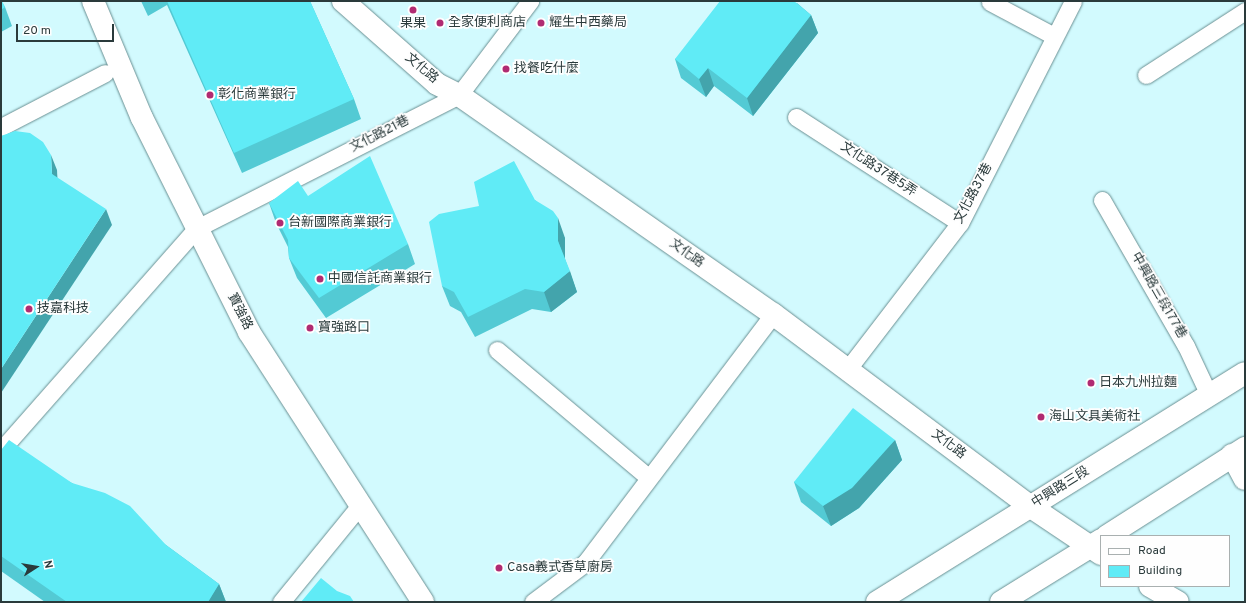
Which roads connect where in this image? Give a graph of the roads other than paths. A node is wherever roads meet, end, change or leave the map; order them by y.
1 (93, 1) edge
2 (343, 1) edge
3 (530, 1) edge
4 (1073, 1) edge
5 (990, 2) edge
6 (1245, 11) edge
7 (1054, 36) junction
8 (105, 73) dead end
9 (1146, 74) dead end
10 (459, 95) junction
11 (796, 117) dead end
12 (1, 127) edge
13 (1102, 200) dead end
14 (960, 223) junction
15 (197, 228) junction
16 (773, 314) junction
17 (497, 350) dead end
18 (847, 370) junction
19 (1245, 373) edge
20 (1209, 396) junction
21 (1, 450) edge
22 (1238, 452) edge
23 (648, 477) junction
24 (1245, 479) edge
25 (360, 505) junction
26 (1031, 507) junction
27 (1114, 535) edge
28 (1100, 544) edge
29 (1151, 587) edge
30 (1170, 601) edge
31 (281, 602) edge
32 (423, 602) edge
33 (533, 602) edge
34 (877, 602) edge
35 (1001, 602) edge

1 - 15 street, 寶強路
2 - 10 street, 文化路
3 - 10 lane, 文化路21巷
4 - 7 lane, 文化路37巷
5 - 7 lane
6 - 9 lane
7 - 14 lane, 文化路37巷
8 - 12 lane
10 - 15 lane, 文化路21巷
10 - 16 street, 文化路
11 - 14 lane, 文化路37巷5弄
13 - 20 lane, 中興路三段177巷
14 - 18 lane, 文化路37巷
15 - 21 lane
15 - 25 street, 寶強路
16 - 18 street, 文化路
16 - 23 lane
17 - 23 lane
18 - 26 street, 文化路
19 - 20 street, 中興路三段
20 - 26 street, 中興路三段
22 - 24 street
22 - 27 street
23 - 33 lane
25 - 31 lane
25 - 32 street, 寶強路
26 - 28 street, 文化路
26 - 34 street, 中興路三段
28 - 35 street
29 - 30 street

